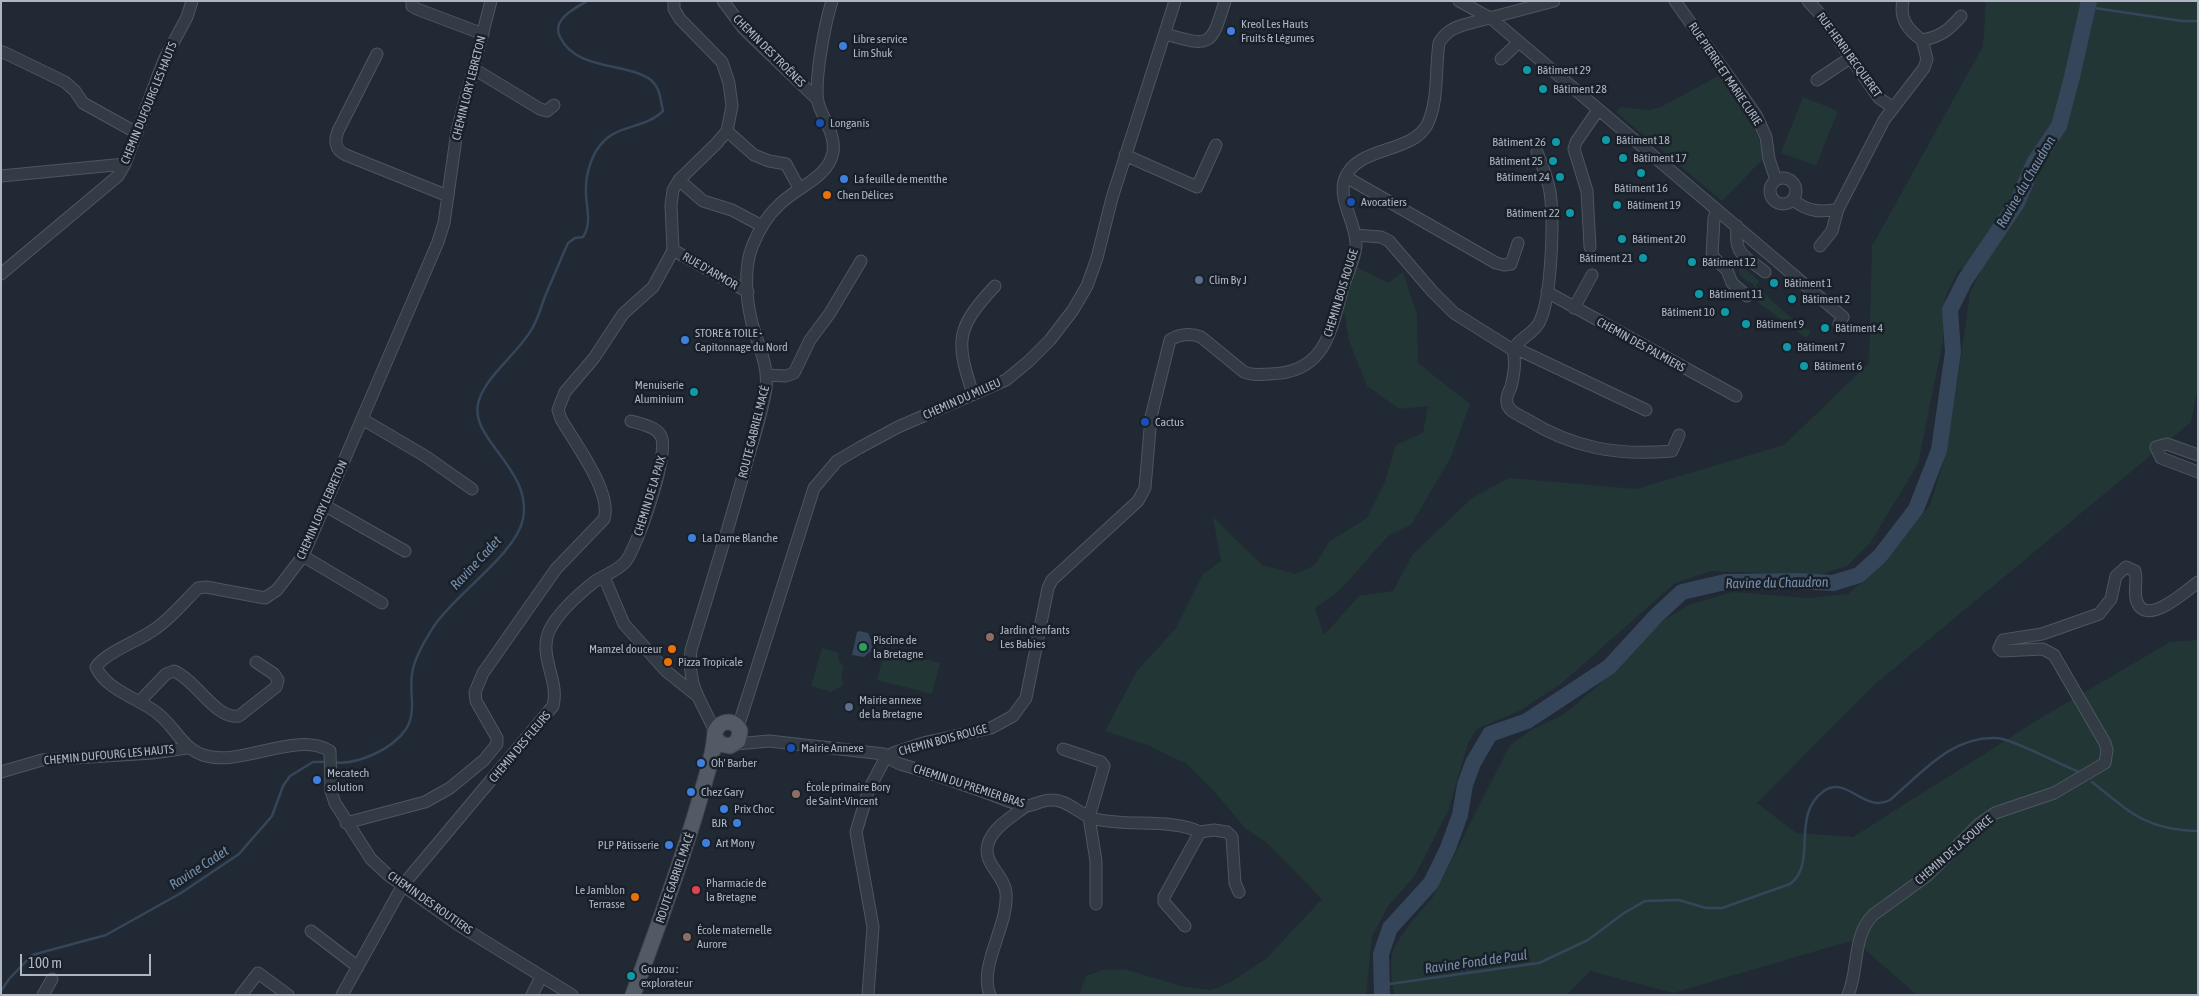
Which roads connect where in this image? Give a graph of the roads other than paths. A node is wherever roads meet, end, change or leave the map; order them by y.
1 (192, 1) edge
2 (412, 1) edge
3 (491, 1) edge
4 (674, 1) edge
5 (723, 1) edge
6 (832, 1) edge
7 (1175, 1) edge
8 (1225, 1) edge
9 (1459, 1) edge
10 (1554, 1) edge
11 (1675, 1) edge
12 (1808, 1) edge
13 (1902, 6) edge
14 (1961, 16) dead end
15 (1492, 19) junction
16 (483, 34) junction
17 (1165, 34) junction
18 (1922, 40) junction
19 (1519, 42) junction
20 (2, 52) dead end
21 (377, 54) dead end
22 (1850, 58) junction
23 (1501, 59) dead end
24 (474, 70) junction
25 (1817, 80) dead end
26 (818, 100) junction
27 (554, 105) dead end
28 (1892, 107) junction
29 (1598, 110) junction
30 (727, 131) junction
31 (136, 133) junction
32 (1216, 145) dead end
33 (1537, 152) dead end
34 (1125, 155) junction
35 (125, 164) junction
36 (1, 176) edge
37 (1346, 177) junction
38 (679, 180) junction
39 (1776, 180) junction
40 (799, 188) junction
41 (448, 196) junction
42 (1792, 200) junction
43 (1838, 209) junction
44 (1717, 210) junction
45 (762, 226) junction
46 (1737, 226) junction
47 (1591, 234) junction
48 (1603, 234) dead end
49 (1354, 235) junction
50 (1518, 243) dead end
51 (1820, 246) dead end
52 (1590, 247) dead end
53 (673, 250) junction
54 (860, 260) dead end
55 (1765, 272) dead end
56 (1, 274) edge
57 (1592, 275) dead end
58 (994, 286) dead end
59 (748, 292) junction
60 (1547, 292) junction
61 (1747, 296) dead end
62 (1574, 308) junction
63 (1840, 324) dead end
64 (1514, 348) junction
65 (767, 375) junction
66 (973, 394) junction
67 (1736, 396) dead end
68 (1646, 410) dead end
69 (362, 420) junction
70 (631, 421) dead end
71 (1678, 435) dead end
72 (2198, 455) edge
73 (2198, 472) edge
74 (472, 488) dead end
75 (324, 505) junction
76 (406, 551) dead end
77 (303, 556) junction
78 (604, 577) junction
79 (2198, 582) edge
80 (382, 603) dead end
81 (256, 662) dead end
82 (696, 695) junction
83 (140, 701) junction
84 (728, 733) junction
85 (187, 748) junction
86 (1063, 749) dead end
87 (889, 755) junction
88 (1, 772) edge
89 (1026, 806) junction
90 (1089, 817) junction
91 (346, 823) junction
92 (1200, 832) junction
93 (403, 885) junction
94 (1239, 892) dead end
95 (1096, 904) dead end
96 (1185, 926) dead end
97 (311, 931) dead end
98 (358, 967) junction
99 (541, 977) junction
100 (52, 979) dead end
101 (43, 995) edge
102 (241, 995) edge
103 (288, 995) edge
104 (342, 995) edge
105 (532, 995) edge
106 (572, 995) edge
107 (632, 995) edge
108 (868, 995) edge
109 (990, 995) edge
110 (1848, 995) edge

1 - 31 street, CHEMIN DUFOURG LES HAUTS
2 - 16 street
3 - 16 street, CHEMIN LORY LEBRETON
4 - 30 street
5 - 26 street, CHEMIN DES TROËNES
6 - 26 street, ROUTE GABRIEL MACÉ
7 - 17 street, CHEMIN DU MILIEU
8 - 17 street
9 - 15 street
10 - 15 street
11 - 39 street, RUE PIERRE ET MARIE CURIE
12 - 22 street, RUE HENRI BECQUERET
13 - 18 street
14 - 18 street
15 - 19 street
15 - 37 street
16 - 24 street, CHEMIN LORY LEBRETON
17 - 34 street, CHEMIN DU MILIEU
18 - 28 street
19 - 23 street
19 - 29 street
20 - 31 street
21 - 41 street
22 - 25 street
22 - 28 street, RUE HENRI BECQUERET
24 - 27 street
24 - 41 street, CHEMIN LORY LEBRETON
26 - 40 street, ROUTE GABRIEL MACÉ
28 - 43 street
29 - 44 street
29 - 47 street
30 - 38 street
30 - 40 street
31 - 35 street, CHEMIN DUFOURG LES HAUTS
32 - 34 street
33 - 60 street
34 - 66 street, CHEMIN DU MILIEU
35 - 36 street
35 - 56 street, CHEMIN DUFOURG LES HAUTS
37 - 49 street, CHEMIN BOIS ROUGE
37 - 50 street
38 - 45 street
38 - 53 street
39 - 42 street
39 - 42 street
40 - 45 street, ROUTE GABRIEL MACÉ
41 - 69 street, CHEMIN LORY LEBRETON
42 - 43 street
43 - 51 street
44 - 46 street
44 - 61 street
45 - 59 street, ROUTE GABRIEL MACÉ
46 - 55 street
46 - 63 street
47 - 48 street
47 - 52 street
49 - 64 street
49 - 87 street, CHEMIN BOIS ROUGE
53 - 59 street, RUE D'ARMOR
53 - 91 street
54 - 65 street
57 - 62 street
58 - 66 street
59 - 65 street, ROUTE GABRIEL MACÉ
60 - 62 street, CHEMIN DES PALMIERS
60 - 64 street
62 - 67 street, CHEMIN DES PALMIERS
64 - 68 street
64 - 71 street
65 - 82 street, ROUTE GABRIEL MACÉ
66 - 84 street, CHEMIN DU MILIEU
69 - 74 street
69 - 75 street, CHEMIN LORY LEBRETON
70 - 78 street, CHEMIN DE LA PAIX
72 - 73 street
75 - 76 street
75 - 77 street, CHEMIN LORY LEBRETON
77 - 80 street
77 - 83 street, CHEMIN LORY LEBRETON
78 - 82 street
78 - 93 street, CHEMIN DES FLEURS
79 - 110 street, CHEMIN DE LA SOURCE
81 - 83 street
82 - 84 street, ROUTE GABRIEL MACÉ
83 - 85 street, CHEMIN LORY LEBRETON
84 - 87 street, CHEMIN BOIS ROUGE
84 - 107 main road, ROUTE GABRIEL MACÉ
85 - 88 street, CHEMIN DUFOURG LES HAUTS
85 - 91 street, CHEMIN DES ROUTIERS
86 - 90 street
87 - 89 street, CHEMIN DU PREMIER BRAS
87 - 108 street
89 - 90 street, CHEMIN DU PREMIER BRAS
89 - 109 street
90 - 92 street, CHEMIN DU PREMIER BRAS
90 - 95 street
91 - 93 street, CHEMIN DES ROUTIERS
92 - 94 street, CHEMIN DU PREMIER BRAS
92 - 96 street
93 - 98 street, CHEMIN DES FLEURS
93 - 99 street, CHEMIN DES ROUTIERS
97 - 98 street
98 - 104 street, CHEMIN DES FLEURS
99 - 105 street
99 - 106 street, CHEMIN DES ROUTIERS
100 - 101 street
102 - 103 street

